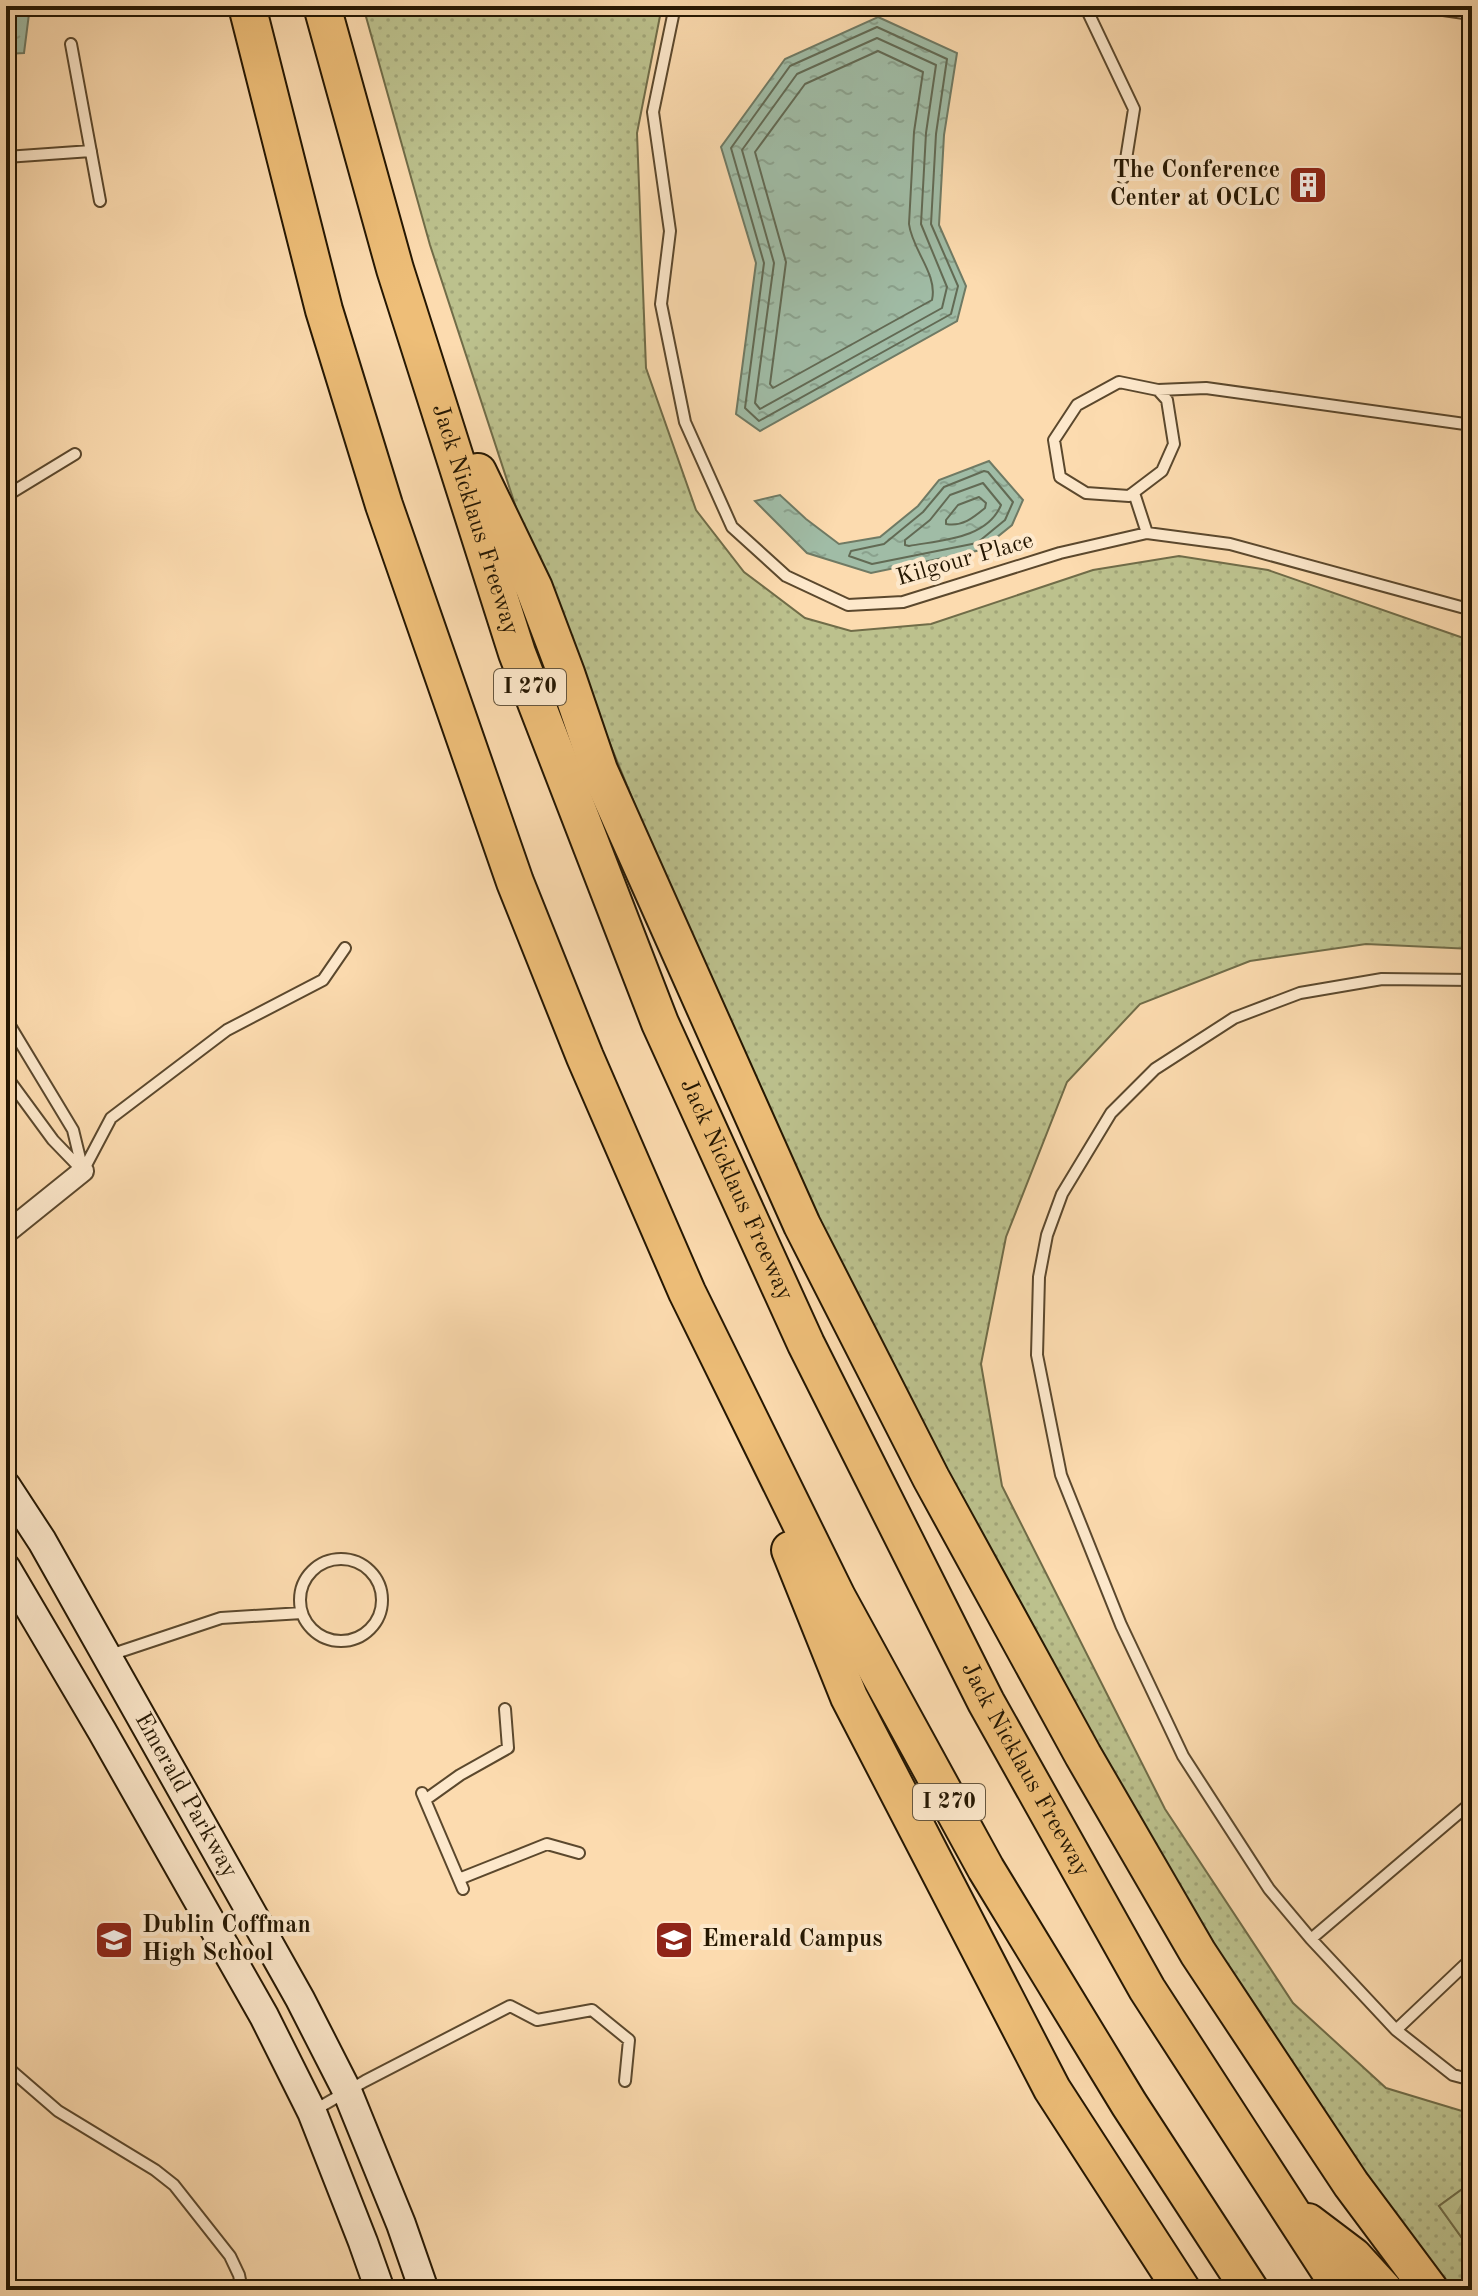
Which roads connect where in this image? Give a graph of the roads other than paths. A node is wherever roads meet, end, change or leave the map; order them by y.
1 (247, 6) edge
2 (322, 6) edge
3 (675, 6) edge
4 (1085, 6) edge
5 (1416, 6) edge
6 (1469, 6) edge
7 (71, 44) dead end
8 (91, 151) junction
9 (6, 157) edge
10 (1123, 178) dead end
11 (100, 201) dead end
12 (427, 371) junction
13 (1158, 390) junction
14 (1472, 425) edge
15 (75, 454) dead end
16 (1134, 493) junction
17 (6, 496) edge
18 (1147, 533) junction
19 (1472, 610) edge
20 (345, 948) dead end
21 (1472, 980) edge
22 (6, 1019) edge
23 (6, 1076) edge
24 (83, 1171) junction
25 (6, 1233) edge
26 (687, 1292) junction
27 (6, 1486) edge
28 (6, 1568) edge
29 (302, 1613) junction
30 (107, 1656) junction
31 (505, 1709) dead end
32 (1472, 1802) edge
33 (579, 1853) dead end
34 (1311, 1939) junction
35 (1472, 1958) edge
36 (1396, 2030) junction
37 (6, 2066) edge
38 (1472, 2080) edge
39 (625, 2081) dead end
40 (347, 2091) junction
41 (312, 2112) junction
42 (1283, 2202) junction
43 (242, 2290) edge
44 (380, 2290) edge
45 (424, 2290) edge
46 (1182, 2290) edge
47 (1250, 2290) edge
48 (1342, 2290) edge
49 (1384, 2290) edge
50 (1430, 2290) edge

1 - 26 highway, I 270
2 - 12 highway, Jack Nicklaus Freeway / I 270
3 - 18 lane, Kilgour Place
4 - 10 lane
5 - 6 lane
7 - 8 lane
8 - 9 lane
8 - 11 lane
12 - 42 highway, Jack Nicklaus Freeway / I 270
12 - 50 highway
13 - 14 lane
13 - 16 lane
13 - 16 lane
15 - 17 lane
16 - 18 lane
18 - 19 lane, Kilgour Place
20 - 24 lane
21 - 34 lane
22 - 24 lane
23 - 24 lane
24 - 25 street
26 - 46 highway
26 - 47 highway, I 270
27 - 30 main road, Emerald Parkway
28 - 41 main road, Emerald Parkway
29 - 29 lane
29 - 30 lane
30 - 40 main road, Emerald Parkway
31 - 33 lane
32 - 34 lane
34 - 36 lane
35 - 36 lane
36 - 38 lane
37 - 43 lane
39 - 40 lane
40 - 41 lane
40 - 45 main road, Emerald Parkway
41 - 44 main road, Emerald Parkway
42 - 48 highway, Jack Nicklaus Freeway / I 270
42 - 49 highway

